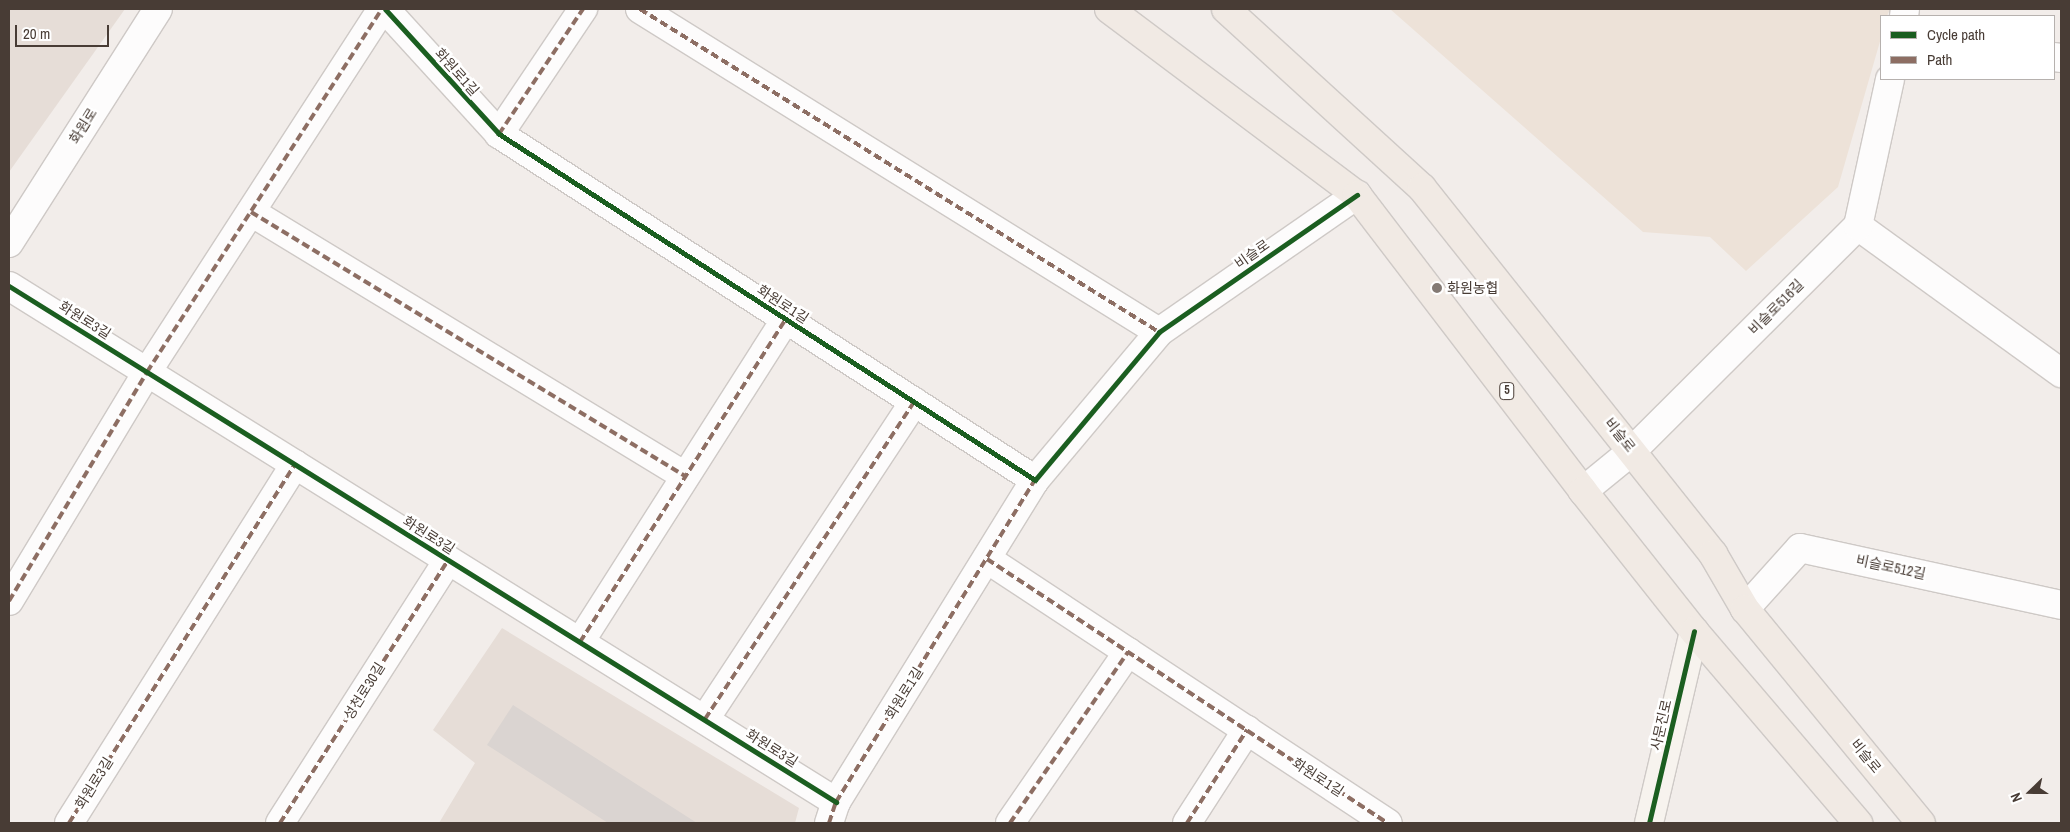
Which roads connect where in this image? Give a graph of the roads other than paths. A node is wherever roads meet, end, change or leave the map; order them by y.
1 (158, 9) edge
2 (383, 9) edge
3 (582, 9) edge
4 (640, 9) edge
5 (1109, 9) edge
6 (1226, 9) edge
7 (1890, 80) edge
8 (499, 134) junction
9 (1356, 195) junction
10 (251, 212) junction
11 (1858, 226) junction
12 (9, 243) edge
13 (9, 286) edge
14 (786, 319) junction
15 (1159, 332) junction
16 (147, 372) junction
17 (2061, 373) edge
18 (914, 402) junction
19 (1632, 451) junction
20 (295, 464) junction
21 (685, 476) junction
22 (1035, 480) junction
23 (1583, 491) junction
24 (987, 559) junction
25 (448, 560) junction
26 (9, 600) edge
27 (2061, 605) edge
28 (1745, 609) junction
29 (1694, 631) junction
30 (580, 642) junction
31 (1128, 652) junction
32 (705, 720) junction
33 (1247, 730) junction
34 (833, 812) edge
35 (69, 823) edge
36 (280, 823) edge
37 (1010, 823) edge
38 (1187, 823) edge
39 (1388, 823) edge
40 (1649, 823) edge
41 (1858, 823) edge
42 (1921, 823) edge

1 - 12 street, 화원로
2 - 8 street, 화원로1길
2 - 10 street, 화원로1길
3 - 8 street
4 - 15 street
5 - 9 main road, 5
6 - 19 main road, 비슬로
7 - 11 street
8 - 14 street, 화원로1길
9 - 15 street, 비슬로
9 - 23 main road, 5
10 - 16 street, 화원로1길
10 - 21 street
11 - 17 street
11 - 19 street, 비슬로516길
13 - 16 street, 화원로3길
14 - 18 street, 화원로1길
14 - 21 street, 화원로1길
15 - 22 street, 화원로1길
16 - 20 street, 화원로3길
16 - 26 street
18 - 22 street, 화원로1길
18 - 32 street
19 - 23 street, 비슬로516길
19 - 28 main road, 비슬로
20 - 25 street, 화원로3길
20 - 35 street, 화원로3길
21 - 30 street
22 - 24 street, 화원로1길
23 - 29 main road, 5
24 - 31 street, 화원로1길
24 - 34 street, 화원로1길
25 - 30 street, 화원로3길
25 - 36 street, 성천로30길
27 - 28 street, 비슬로512길
28 - 42 main road, 비슬로
29 - 40 street, 사문진로
29 - 41 main road, 5
30 - 32 street, 화원로3길
31 - 33 street, 화원로1길
31 - 37 street
32 - 34 street, 화원로3길
33 - 38 street
33 - 39 street, 화원로1길

